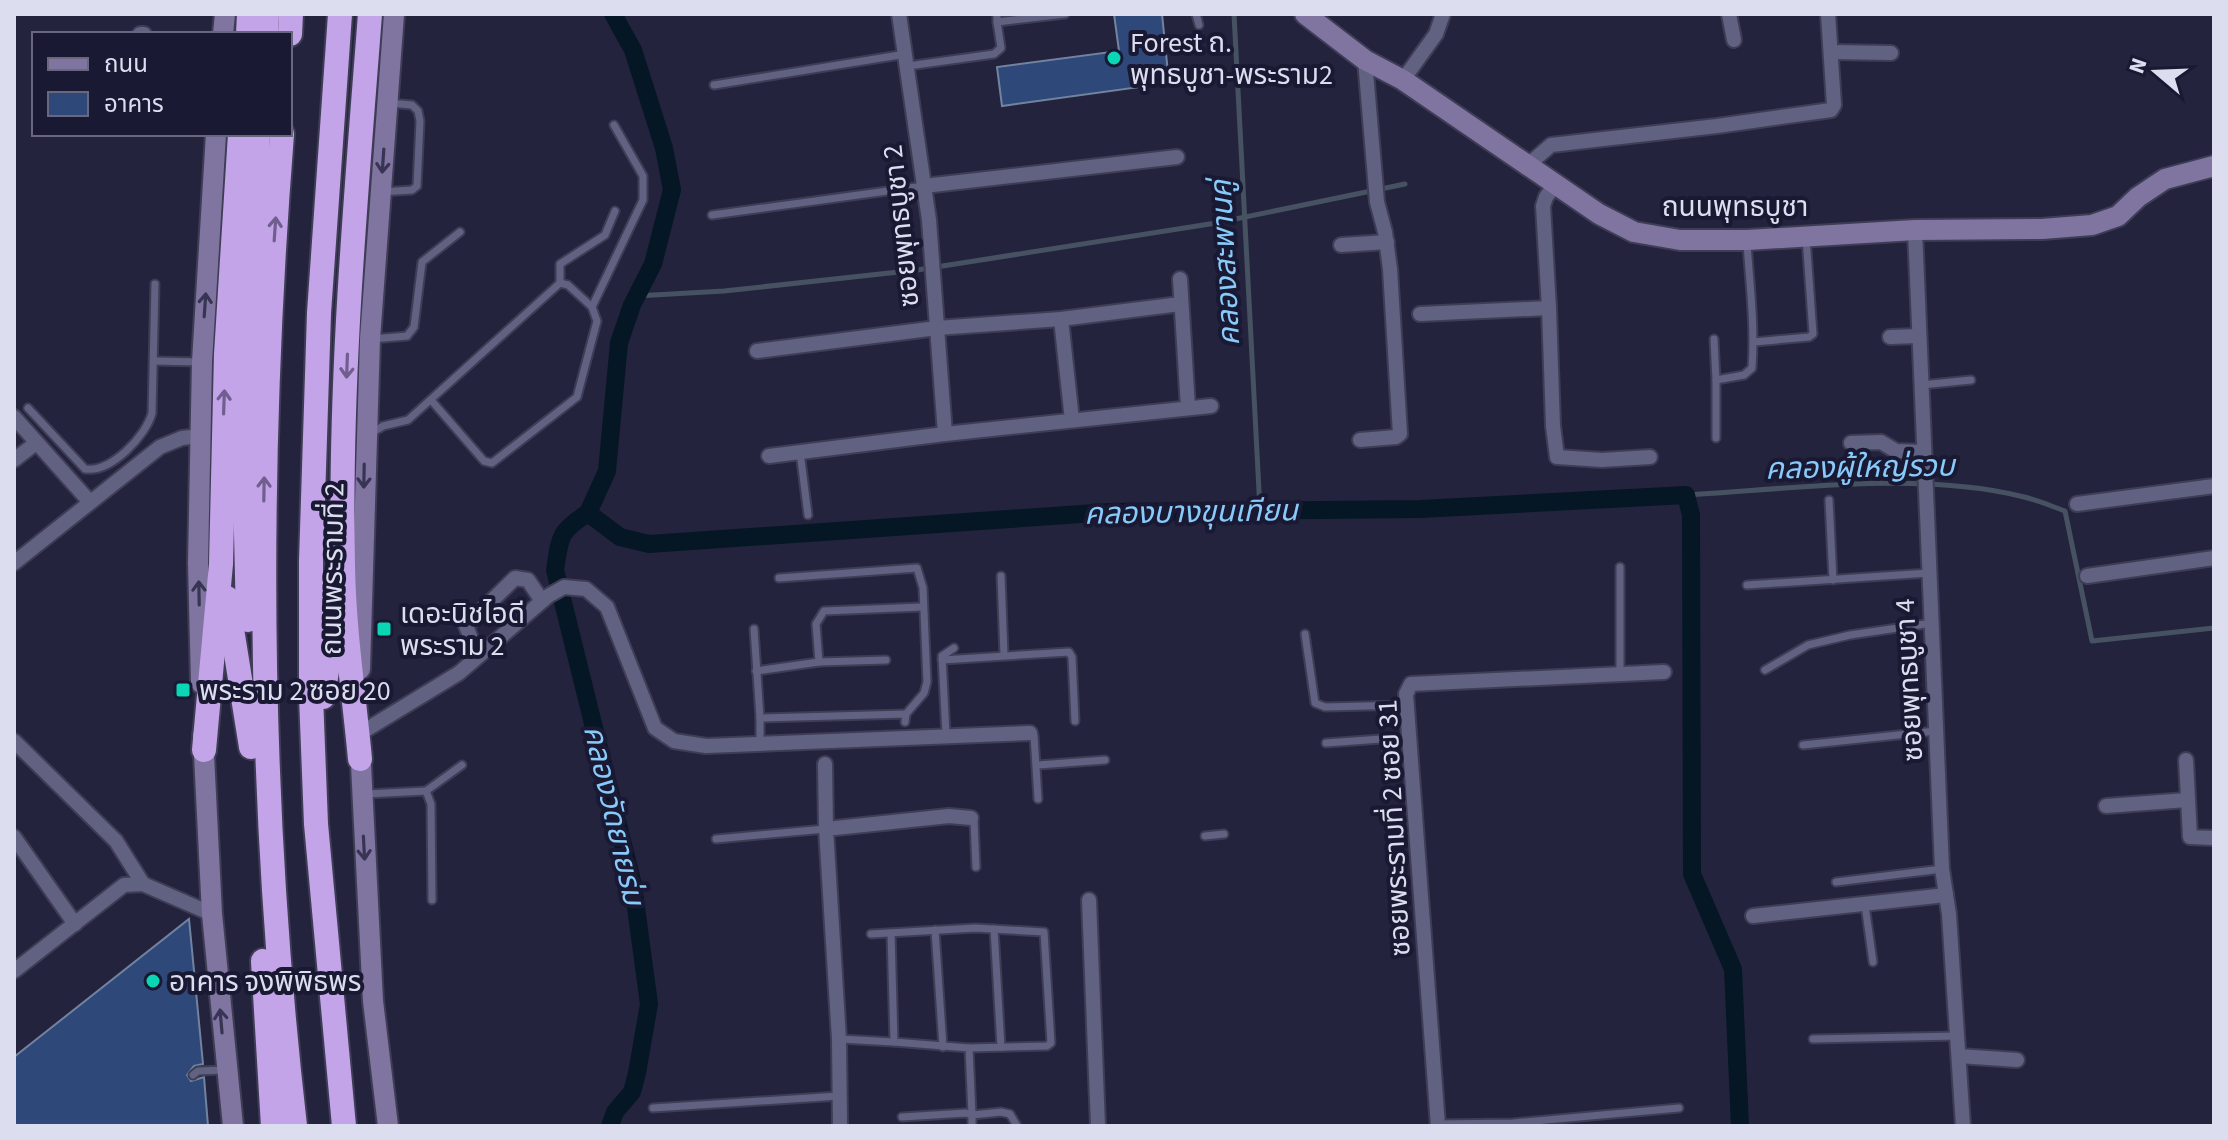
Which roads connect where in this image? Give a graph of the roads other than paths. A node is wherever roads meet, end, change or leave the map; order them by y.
1 (329, 14) edge
2 (340, 14) edge
3 (370, 14) edge
4 (394, 14) edge
5 (899, 14) edge
6 (1065, 14) edge
7 (1196, 14) edge
8 (1305, 14) edge
9 (1443, 14) edge
10 (1729, 14) edge
11 (1828, 14) edge
12 (997, 18) edge
13 (1199, 25) dead end
14 (1734, 40) dead end
15 (1831, 52) junction
16 (1891, 53) dead end
17 (907, 60) junction
18 (1365, 60) junction
19 (1403, 80) junction
20 (714, 85) dead end
21 (387, 103) junction
22 (614, 125) dead end
23 (216, 136) edge
24 (240, 136) edge
25 (258, 136) edge
26 (282, 136) edge
27 (1177, 157) dead end
28 (1527, 166) junction
29 (2214, 166) edge
30 (1555, 185) junction
31 (924, 186) junction
32 (380, 192) junction
33 (615, 211) dead end
34 (712, 215) dead end
35 (1915, 230) junction
36 (460, 232) dead end
37 (1806, 235) junction
38 (1747, 240) junction
39 (1387, 242) junction
40 (1341, 245) dead end
41 (1180, 279) dead end
42 (560, 283) junction
43 (155, 284) dead end
44 (1180, 304) junction
45 (592, 307) junction
46 (1549, 308) junction
47 (1420, 314) dead end
48 (1061, 319) junction
49 (937, 328) junction
50 (1918, 336) junction
51 (1890, 337) dead end
52 (370, 339) junction
53 (1714, 339) dead end
54 (1754, 342) junction
55 (757, 351) dead end
56 (154, 361) junction
57 (202, 362) junction
58 (1716, 380) junction
59 (1971, 380) dead end
60 (1920, 385) junction
61 (431, 400) junction
62 (1211, 406) dead end
63 (28, 408) dead end
64 (1188, 408) junction
65 (14, 417) edge
66 (1072, 420) junction
67 (945, 434) junction
68 (200, 436) junction
69 (365, 438) junction
70 (1716, 438) dead end
71 (1360, 440) dead end
72 (36, 443) junction
73 (1851, 443) dead end
74 (800, 452) junction
75 (1922, 452) junction
76 (769, 456) dead end
77 (1650, 457) dead end
78 (14, 460) edge
79 (2214, 486) edge
80 (1829, 500) dead end
81 (89, 501) junction
82 (2077, 504) dead end
83 (808, 515) dead end
84 (2214, 558) edge
85 (14, 563) edge
86 (221, 564) junction
87 (1620, 567) dead end
88 (343, 568) junction
89 (1929, 573) junction
90 (1001, 576) dead end
91 (2087, 576) dead end
92 (779, 578) dead end
93 (1833, 580) junction
94 (1747, 585) dead end
95 (545, 598) junction
96 (922, 607) junction
97 (1932, 623) junction
98 (754, 629) dead end
99 (1305, 634) dead end
100 (954, 648) dead end
101 (1004, 655) junction
102 (478, 656) junction
103 (886, 660) dead end
104 (942, 660) junction
105 (819, 662) junction
106 (1765, 670) dead end
107 (756, 671) junction
108 (1664, 672) dead end
109 (1621, 675) junction
110 (1407, 705) junction
111 (760, 718) junction
112 (1075, 721) dead end
113 (1937, 731) junction
114 (1030, 733) joint
115 (359, 734) junction
116 (946, 735) junction
117 (14, 741) edge
118 (760, 743) junction
119 (1326, 743) dead end
120 (1803, 745) dead end
121 (251, 747) junction
122 (204, 750) junction
123 (1387, 752) dead end
124 (314, 759) junction
125 (360, 759) junction
126 (1105, 760) dead end
127 (2186, 760) dead end
128 (825, 764) dead end
129 (462, 765) dead end
130 (1038, 765) junction
131 (426, 791) junction
132 (361, 795) junction
133 (1038, 799) dead end
134 (2187, 800) junction
135 (2106, 806) dead end
136 (971, 818) joint
137 (826, 829) junction
138 (1224, 834) dead end
139 (1205, 836) dead end
140 (14, 837) edge
141 (2214, 838) edge
142 (716, 839) dead end
143 (976, 867) dead end
144 (1942, 869) junction
145 (1836, 882) dead end
146 (143, 884) junction
147 (1946, 895) junction
148 (432, 900) dead end
149 (1089, 900) dead end
150 (1865, 904) junction
151 (212, 914) junction
152 (1753, 916) dead end
153 (75, 924) junction
154 (994, 929) junction
155 (935, 930) junction
156 (891, 933) junction
157 (871, 934) dead end
158 (1873, 962) dead end
159 (14, 971) edge
160 (1957, 1036) junction
161 (839, 1039) junction
162 (1813, 1039) dead end
163 (894, 1042) junction
164 (943, 1047) junction
165 (1001, 1047) junction
166 (969, 1048) junction
167 (1959, 1056) junction
168 (2017, 1060) dead end
169 (226, 1070) junction
170 (193, 1075) dead end
171 (839, 1096) junction
172 (653, 1108) dead end
173 (1679, 1108) dead end
174 (972, 1115) junction
175 (902, 1117) dead end
176 (1438, 1125) edge
177 (233, 1126) edge
178 (273, 1126) edge
179 (295, 1126) edge
180 (331, 1126) edge
181 (344, 1126) edge
182 (388, 1126) edge
183 (840, 1126) edge
184 (972, 1126) edge
185 (1017, 1126) edge
186 (1098, 1126) edge
187 (1963, 1126) edge

1 - 180 highway
2 - 124 highway, ถนนพระรามที่ 2
3 -> 88 highway
4 - 21 main road, ถนนพระรามที่ 2
5 - 17 street, ซอยพุทธบูชา 2
6 - 12 lane
7 - 13 lane
8 - 18 main road, ถนนพุทธบูชา
9 - 19 street
10 - 14 street
11 - 15 street
12 - 17 lane
15 - 16 street
15 - 28 street
17 - 20 lane
17 - 31 street, ซอยพุทธบูชา 2
18 - 19 main road, ถนนพุทธบูชา
18 - 39 street
19 - 28 main road, ถนนพุทธบูชา
21 -> 32 main road, ถนนพระรามที่ 2
21 - 32 lane
22 - 45 lane
57 -> 23 main road
86 -> 24 highway
25 - 121 highway
179 -> 26 highway
27 - 31 street
28 - 30 main road, ถนนพุทธบูชา
29 - 35 main road, ถนนพุทธบูชา
30 - 38 main road, ถนนพุทธบูชา
30 - 46 street
31 - 34 lane
31 - 49 street, ซอยพุทธบูชา 2
32 - 52 main road, ถนนพระรามที่ 2
33 - 42 lane
35 - 37 main road, ถนนพุทธบูชา
35 - 50 street, ซอยพุทธบูชา 4
36 - 52 lane
37 - 38 main road, ถนนพุทธบูชา
37 - 54 lane
38 - 54 lane
39 - 40 street
39 - 71 street
41 - 44 street
42 - 45 lane
42 - 61 lane
43 - 56 lane
44 - 48 street
44 - 64 street
45 - 61 lane
46 - 47 street
46 - 77 street
48 - 49 street
48 - 66 street
49 - 55 street
49 - 67 street, ซอยพุทธบูชา 2
50 - 51 street
50 - 60 street, ซอยพุทธบูชา 4
52 - 69 main road, ถนนพระรามที่ 2
53 - 58 lane
54 - 58 lane
56 - 57 lane
56 - 63 lane
57 - 68 main road
58 - 70 lane
59 - 60 lane
60 - 75 street, ซอยพุทธบูชา 4
61 - 69 lane
62 - 64 street
64 - 66 street
65 - 72 street
66 - 67 street
67 - 74 street
68 - 81 street
122 -> 68 main road
69 -> 115 main road, ถนนพระรามที่ 2
72 - 78 street
72 - 81 street
73 - 75 street
74 - 76 street
74 - 83 lane
75 - 89 street, ซอยพุทธบูชา 4
79 - 82 street
80 - 93 lane
81 - 85 street
84 - 91 street
86 - 121 highway
86 - 122 highway
87 - 109 lane
88 - 124 highway
88 - 125 highway
89 - 93 lane
89 - 97 street, ซอยพุทธบูชา 4
90 - 101 lane
92 - 96 lane
93 - 94 lane
95 - 102 street
95 - 102 street
95 - 118 street
96 - 105 lane
96 - 111 lane
97 - 106 lane
97 - 113 street, ซอยพุทธบูชา 4
98 - 107 lane
99 - 110 lane
100 - 104 lane
101 - 104 lane
101 - 112 lane
102 - 115 street
103 - 105 lane
104 - 116 lane
105 - 107 lane
107 - 111 lane
108 - 109 street, ซอยพระรามที่ 2 ซอย 31
109 - 110 street, ซอยพระรามที่ 2 ซอย 31
110 - 176 street, ซอยพระรามที่ 2 ซอย 31
111 - 118 lane
113 - 120 lane
113 - 144 street, ซอยพุทธบูชา 4
114 - 116 street
114 - 130 lane
115 - 125 main road, ถนนพระรามที่ 2
116 - 118 street
117 - 146 street
119 - 123 lane
121 - 178 highway
122 - 151 main road
124 - 181 highway, ถนนพระรามที่ 2
125 - 132 main road, ถนนพระรามที่ 2
126 - 130 lane
127 - 134 street
128 - 137 street
129 - 131 lane
130 - 133 lane
131 - 132 lane
131 - 148 lane
132 -> 182 main road, ถนนพระรามที่ 2
134 - 135 street
134 - 141 street
136 - 137 street
136 - 143 lane
137 - 142 lane
137 - 161 street
138 - 139 lane
140 - 153 street
144 - 145 lane
144 - 147 street, ซอยพุทธบูชา 4
146 - 151 street
146 - 153 street
147 - 150 street
147 - 160 street, ซอยพุทธบูชา 4
149 - 186 street
150 - 152 street
150 - 158 lane
169 -> 151 main road
153 - 159 street
154 - 155 lane
154 - 165 lane
154 - 165 lane
155 - 156 lane
155 - 164 lane
156 - 157 lane
156 - 163 lane
160 - 162 lane
160 - 167 street, ซอยพุทธบูชา 4
161 - 163 lane
161 - 171 street
163 - 164 lane
164 - 166 lane
165 - 166 lane
166 - 174 lane
167 - 168 street
167 - 187 street, ซอยพุทธบูชา 4
169 - 170 lane
169 - 177 main road
171 - 172 lane
171 - 183 street
173 - 176 lane
174 - 175 lane
174 - 184 lane
174 - 185 lane

